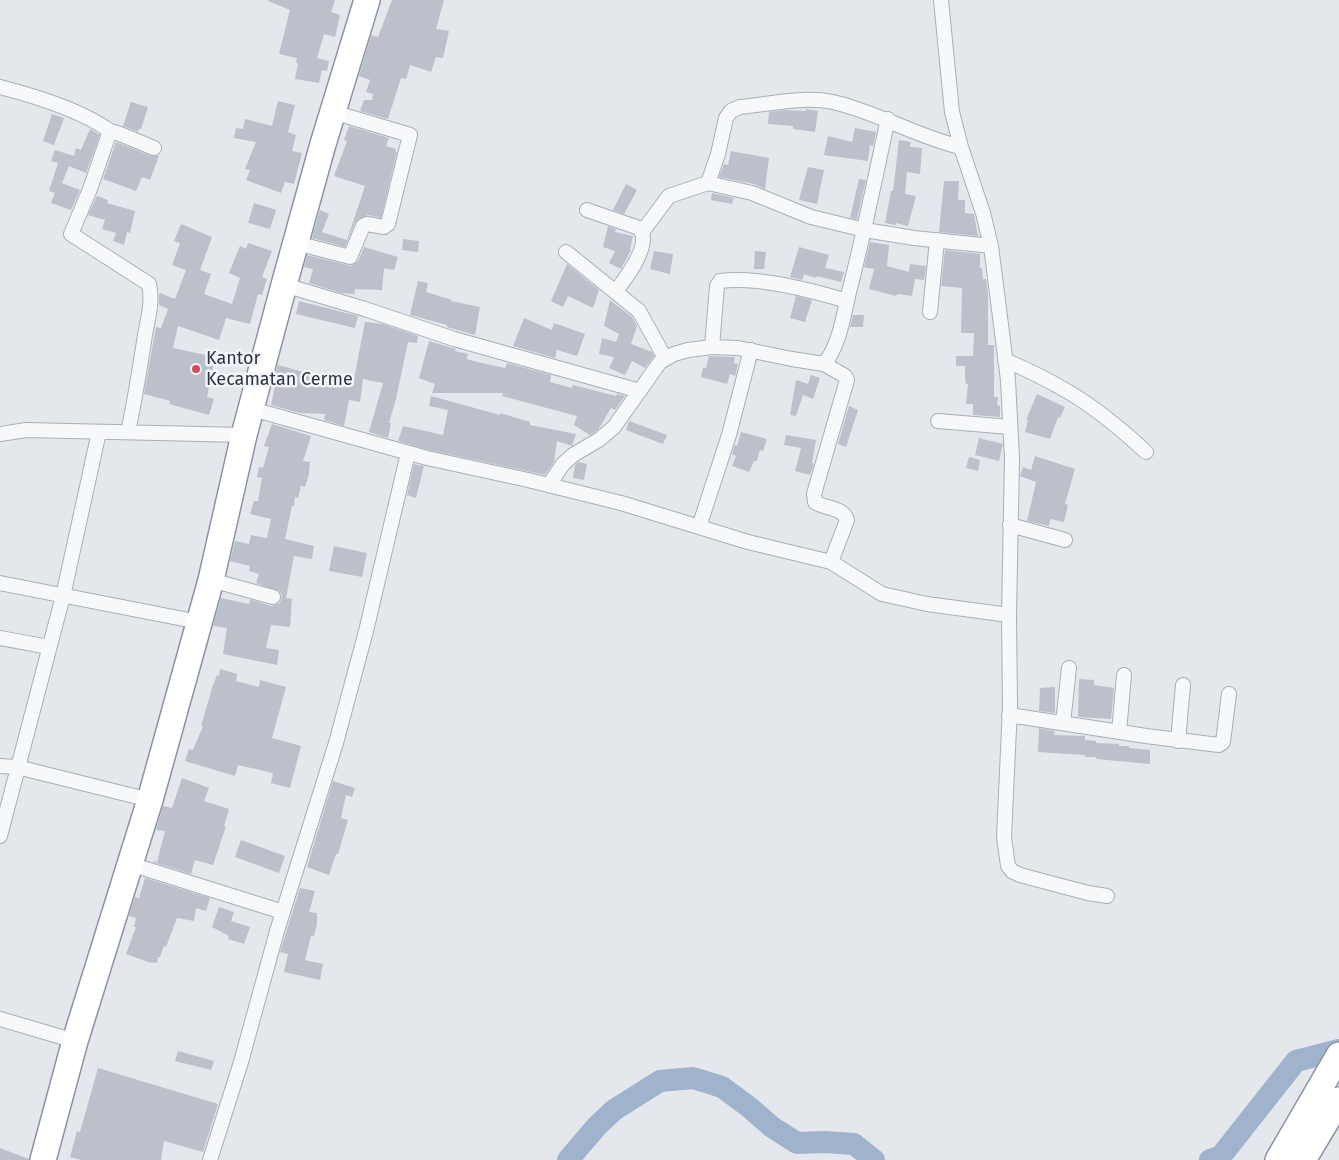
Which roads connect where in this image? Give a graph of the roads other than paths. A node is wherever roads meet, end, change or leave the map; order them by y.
1 (367, 0) edge
2 (941, 0) edge
3 (0, 87) edge
4 (333, 112) junction
5 (888, 119) junction
6 (110, 132) junction
7 (961, 147) junction
8 (154, 148) dead end
9 (708, 183) junction
10 (587, 210) dead end
11 (864, 230) junction
12 (642, 232) junction
13 (937, 240) junction
14 (296, 243) junction
15 (991, 246) junction
16 (566, 252) dead end
17 (284, 285) junction
18 (616, 291) junction
19 (847, 301) junction
20 (930, 312) dead end
21 (712, 347) junction
22 (751, 350) junction
23 (665, 358) junction
24 (1006, 360) junction
25 (824, 364) junction
26 (640, 391) junction
27 (252, 409) junction
28 (938, 421) dead end
29 (1010, 427) junction
30 (99, 432) junction
31 (128, 432) junction
32 (0, 434) edge
33 (244, 434) junction
34 (1146, 452) dead end
35 (408, 453) junction
36 (548, 485) junction
37 (1010, 525) junction
38 (699, 527) junction
39 (1066, 540) dead end
40 (831, 562) junction
41 (211, 580) junction
42 (0, 583) edge
43 (63, 596) junction
44 (273, 597) dead end
45 (1009, 615) junction
46 (199, 622) junction
47 (0, 638) edge
48 (49, 647) junction
49 (1069, 668) dead end
50 (1124, 675) dead end
51 (1183, 686) dead end
52 (1229, 694) dead end
53 (1009, 715) junction
54 (1063, 723) junction
55 (1119, 732) junction
56 (1178, 740) junction
57 (0, 766) edge
58 (17, 768) junction
59 (150, 800) junction
60 (0, 836) edge
61 (130, 864) junction
62 (1107, 896) dead end
63 (283, 912) junction
64 (0, 1019) edge
65 (75, 1041) junction
66 (1339, 1055) edge
67 (1339, 1100) edge
68 (43, 1160) edge
69 (210, 1160) edge
70 (1278, 1160) edge
71 (1303, 1160) edge

1 - 4 highway
2 - 7 street
3 - 6 street
4 - 14 highway
4 - 14 street
5 - 7 street
5 - 9 street
5 - 11 street
6 - 8 street
6 - 31 street
7 - 15 street
9 - 11 street
9 - 12 street
10 - 12 street
11 - 13 street
11 - 19 street
12 - 18 street
13 - 15 street
13 - 20 street
14 - 17 highway
15 - 24 street
16 - 18 street
17 - 26 street
17 - 27 highway
18 - 23 street
19 - 21 street
19 - 25 street
21 - 22 street
21 - 23 street
22 - 25 street
22 - 38 street
23 - 26 street
24 - 29 street
24 - 34 street
25 - 40 street
26 - 36 street
27 - 33 highway
27 - 35 street
28 - 29 street
29 - 37 street
30 - 31 street
30 - 32 street
30 - 43 street
31 - 33 street
33 - 41 highway
35 - 36 street
35 - 63 street
36 - 38 street
37 - 39 street
37 - 45 street
38 - 40 street
40 - 45 street
41 - 44 street
41 - 46 highway
42 - 43 street
43 - 46 street
43 - 48 street
45 - 53 street
46 - 59 highway
47 - 48 street
48 - 58 street
49 - 54 street
50 - 55 street
51 - 56 street
52 - 56 street
53 - 54 street
53 - 62 street
54 - 55 street
55 - 56 street
57 - 58 street
58 - 59 street
58 - 60 street
59 - 61 highway
61 - 63 street
61 - 65 highway
63 - 69 street
64 - 65 street
65 - 68 highway
66 - 70 highway
67 - 71 highway

